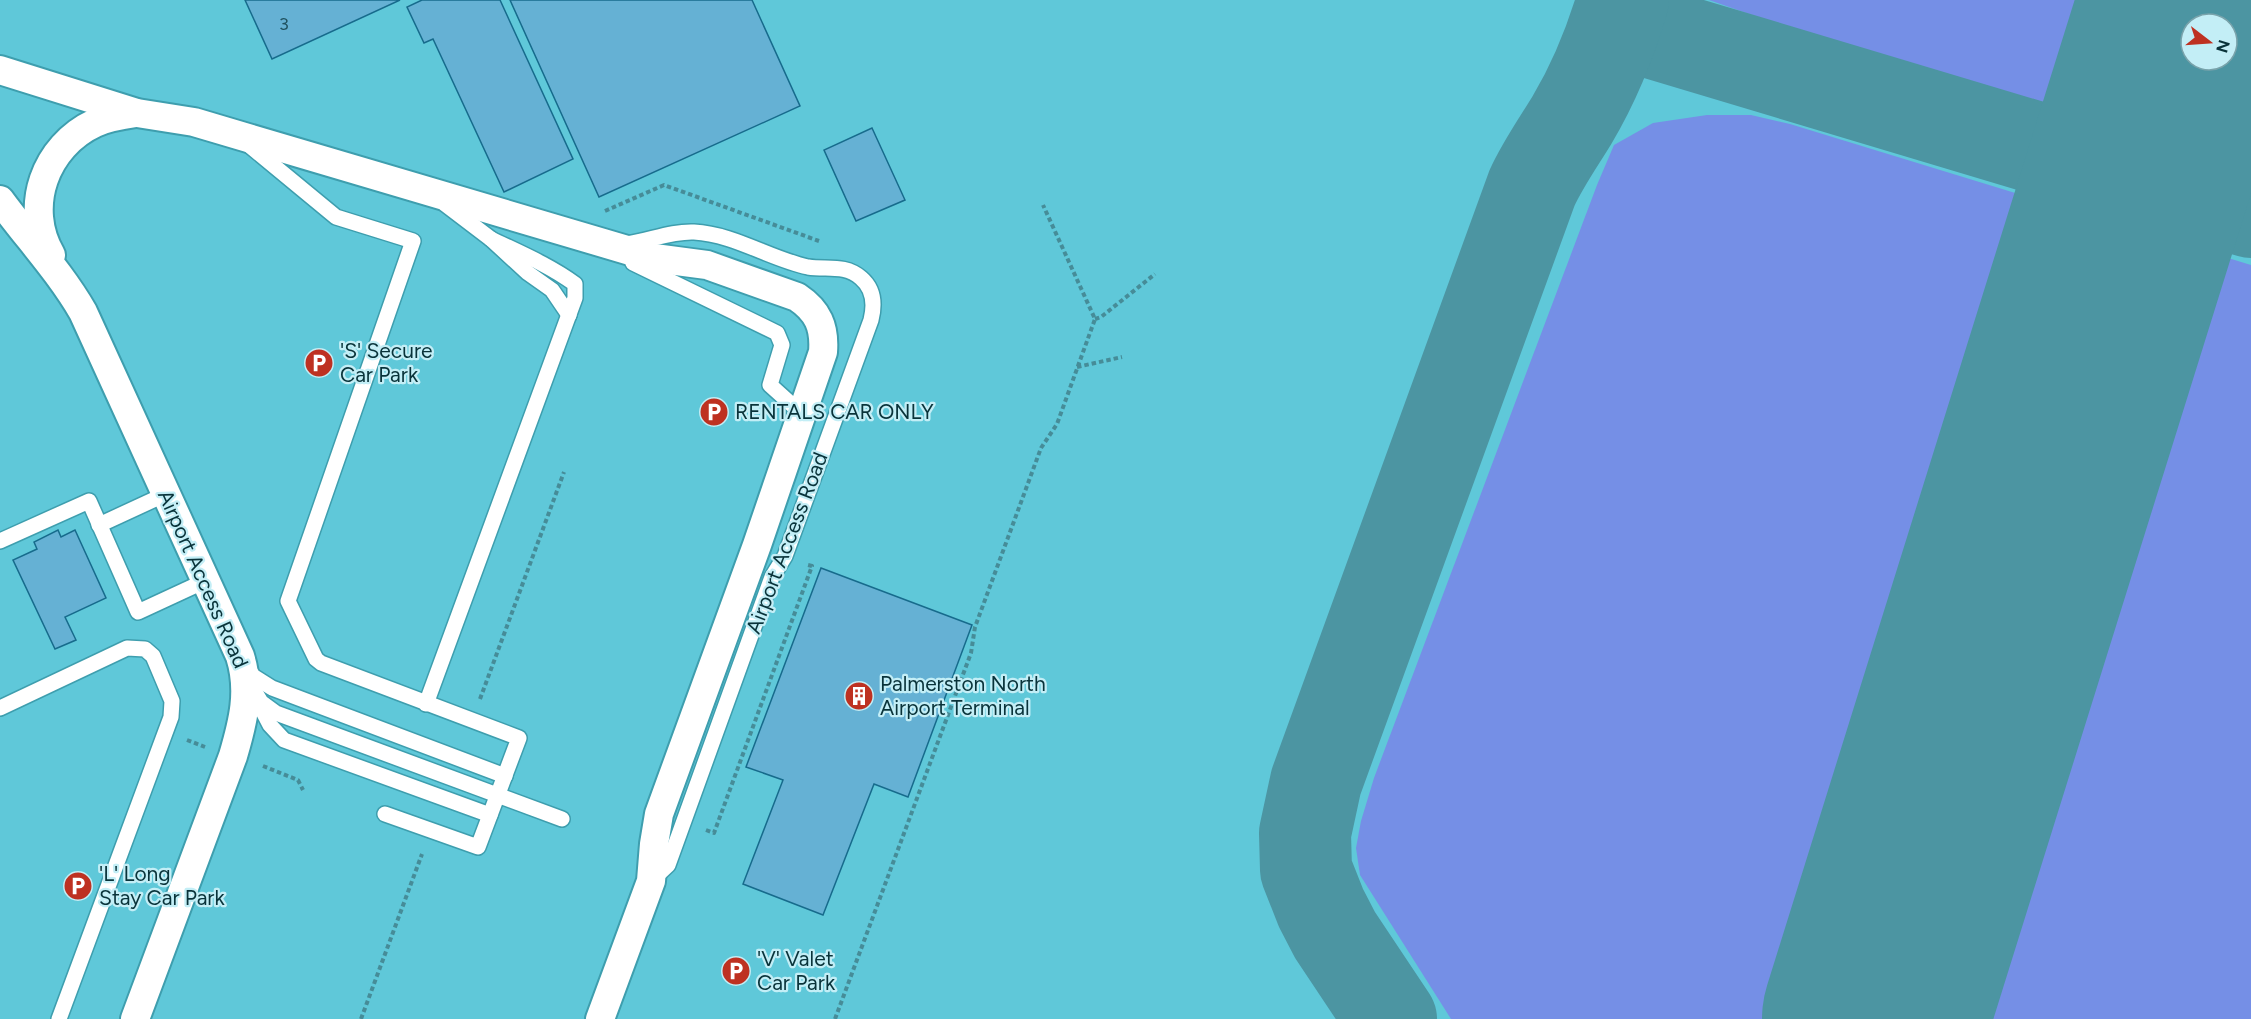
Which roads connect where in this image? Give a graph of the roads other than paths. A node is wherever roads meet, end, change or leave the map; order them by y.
1 (0, 70) edge
2 (137, 112) junction
3 (236, 135) junction
4 (429, 192) junction
5 (0, 200) edge
6 (491, 239) junction
7 (597, 240) junction
8 (72, 291) junction
9 (569, 315) junction
10 (801, 413) junction
11 (166, 494) junction
12 (99, 525) junction
13 (0, 541) edge
14 (205, 581) junction
15 (246, 673) junction
16 (426, 704) junction
17 (0, 708) edge
18 (505, 776) junction
19 (498, 795) junction
20 (385, 814) dead end
21 (490, 815) junction
22 (562, 819) dead end
23 (651, 880) junction
24 (59, 1019) edge
25 (135, 1019) edge
26 (600, 1019) edge

1 - 2 street, Airport Access Road
2 - 3 street, Airport Access Road
2 - 8 street
3 - 4 street, Airport Access Road
3 - 16 lane
4 - 6 lane
4 - 7 street, Airport Access Road
5 - 8 street, Airport Access Road
6 - 9 lane
6 - 9 lane
7 - 10 lane
7 - 10 street, Airport Access Road
7 - 23 lane, Airport Access Road
8 - 11 street, Airport Access Road
9 - 16 lane
10 - 23 street, Airport Access Road
11 - 12 lane
11 - 14 street, Airport Access Road
12 - 13 lane
12 - 14 lane
14 - 15 street, Airport Access Road
15 - 18 lane
15 - 19 lane
15 - 21 lane
15 - 25 street, Airport Access Road
16 - 18 lane
17 - 24 lane
18 - 19 lane
19 - 21 lane
19 - 22 lane
20 - 21 lane
23 - 26 street, Airport Access Road

